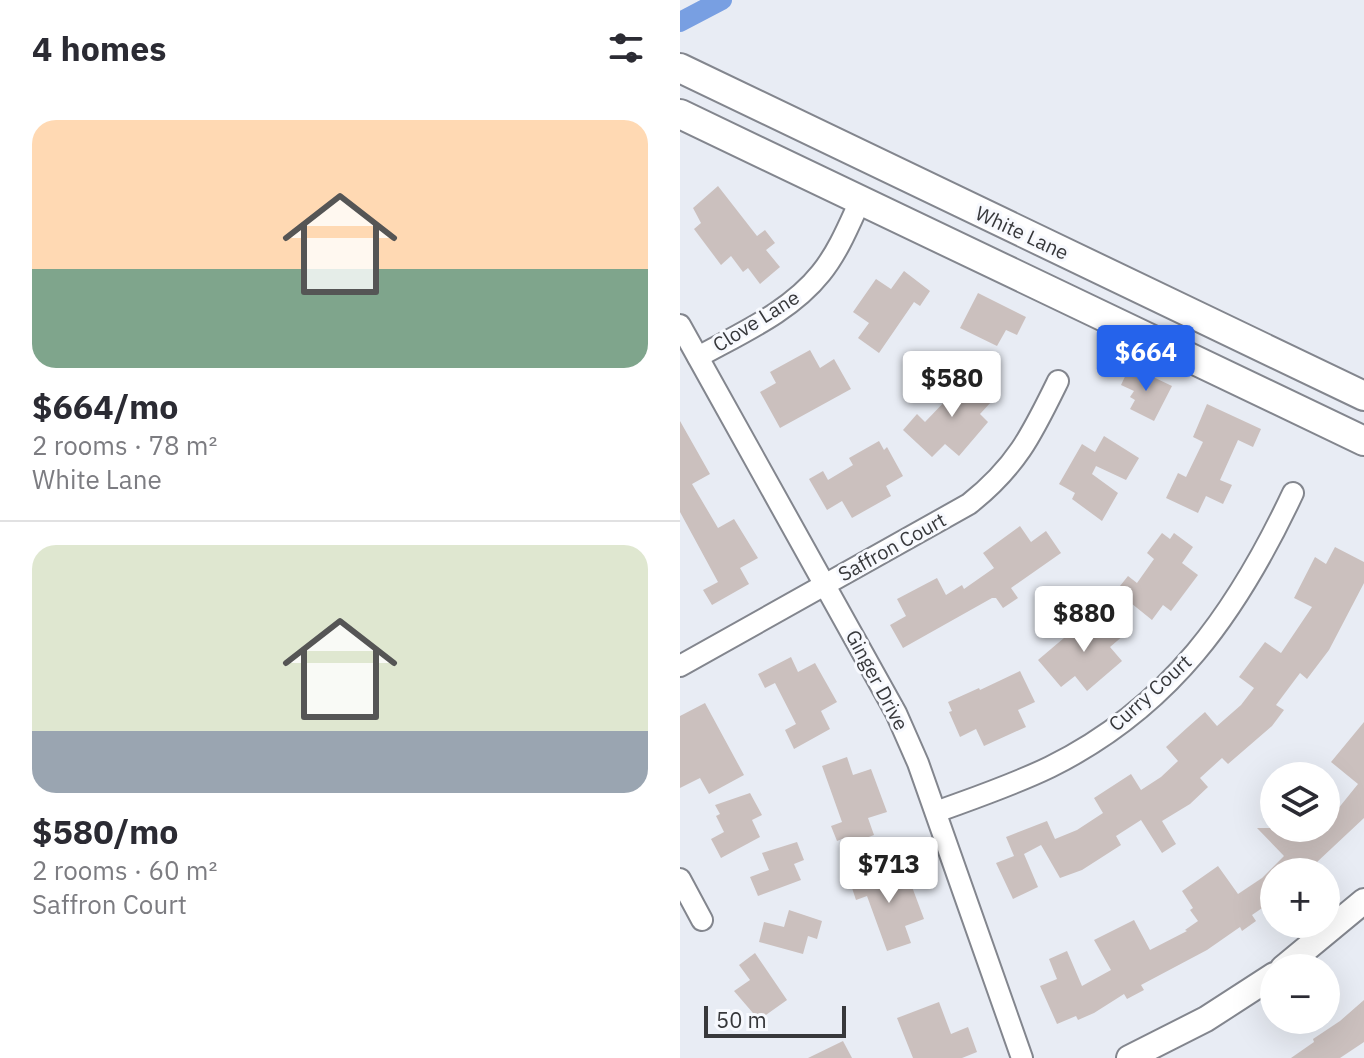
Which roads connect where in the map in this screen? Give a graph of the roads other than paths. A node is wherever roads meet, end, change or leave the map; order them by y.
1 (680, 68) edge
2 (680, 114) edge
3 (860, 201) junction
4 (1032, 238) junction
5 (680, 325) edge
6 (698, 357) junction
7 (1058, 381) dead end
8 (1364, 396) edge
9 (1364, 441) edge
10 (1293, 493) dead end
11 (825, 585) junction
12 (680, 666) edge
13 (936, 812) junction
14 (680, 879) edge
15 (1364, 901) edge
16 (702, 920) dead end
17 (1300, 954) edge
18 (1260, 984) edge
19 (1022, 1058) edge
20 (1129, 1058) edge

1 - 4 main road, White Lane
2 - 3 main road, White Lane
3 - 4 main road
3 - 6 street, Clove Lane
3 - 9 main road, White Lane
4 - 8 main road, White Lane
5 - 6 street, Ginger Drive
6 - 11 street, Ginger Drive
7 - 11 street, Saffron Court
10 - 13 street, Curry Court
11 - 12 street, Saffron Court
11 - 13 street, Ginger Drive
13 - 19 street, Ginger Drive
14 - 16 street
15 - 17 street
18 - 20 street

